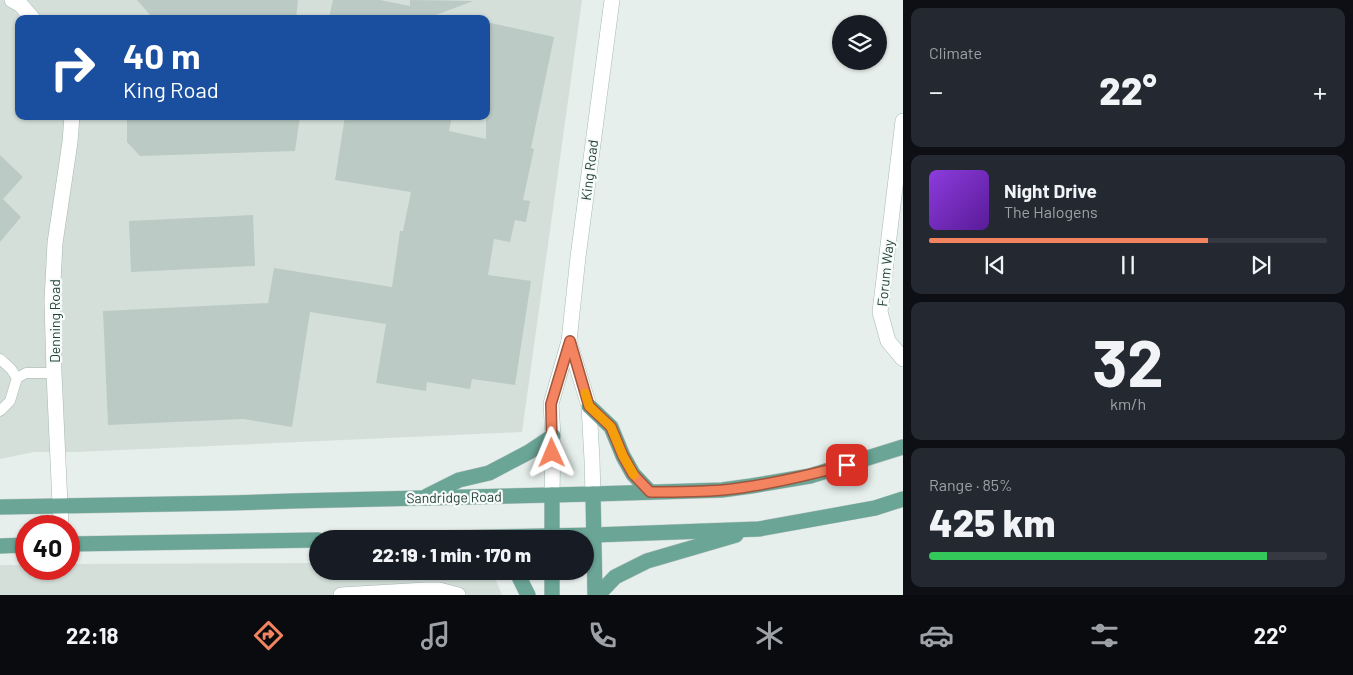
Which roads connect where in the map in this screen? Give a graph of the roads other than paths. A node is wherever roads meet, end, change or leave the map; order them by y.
1 (12, 0) edge
2 (612, 0) edge
3 (30, 15) edge
4 (72, 120) edge
5 (903, 121) edge
6 (570, 341) junction
7 (0, 359) edge
8 (903, 359) edge
9 (54, 373) junction
10 (17, 378) junction
11 (589, 406) junction
12 (0, 411) edge
13 (552, 436) junction
14 (903, 447) edge
15 (650, 492) junction
16 (593, 494) junction
17 (552, 495) junction
18 (424, 498) junction
19 (903, 499) edge
20 (60, 505) junction
21 (0, 507) edge
22 (60, 515) edge
23 (759, 529) junction
24 (552, 530) edge
25 (594, 530) edge
26 (594, 536) joint
27 (309, 540) edge
28 (80, 544) edge
29 (15, 545) edge
30 (0, 546) edge
31 (520, 580) edge
32 (552, 580) edge
33 (341, 595) edge
34 (458, 595) edge
35 (528, 595) edge
36 (552, 595) edge
37 (596, 595) edge

1 - 3 street
2 - 6 street, King Road
4 - 9 street, Denning Road
5 - 8 street, Forum Way
6 - 11 street, King Road
6 - 13 street, King Road
7 - 10 lane
9 - 10 lane
9 - 20 street, Denning Road
10 - 12 lane
11 - 15 main road
11 - 16 street, King Road
13 - 17 street, King Road
13 - 18 main road
14 - 15 main road, Sandridge Road
15 - 16 main road, Sandridge Road
16 - 17 main road, Sandridge Road
16 - 25 main road
17 - 18 main road, Sandridge Road
17 - 24 main road
18 - 20 main road, Sandridge Road
19 - 23 main road
20 - 21 main road, Sandridge Road
20 - 22 street, Denning Road
23 - 26 main road
23 - 37 main road
26 - 37 main road
27 - 28 main road
29 - 30 main road
31 - 35 main road
32 - 36 main road
33 - 34 street

